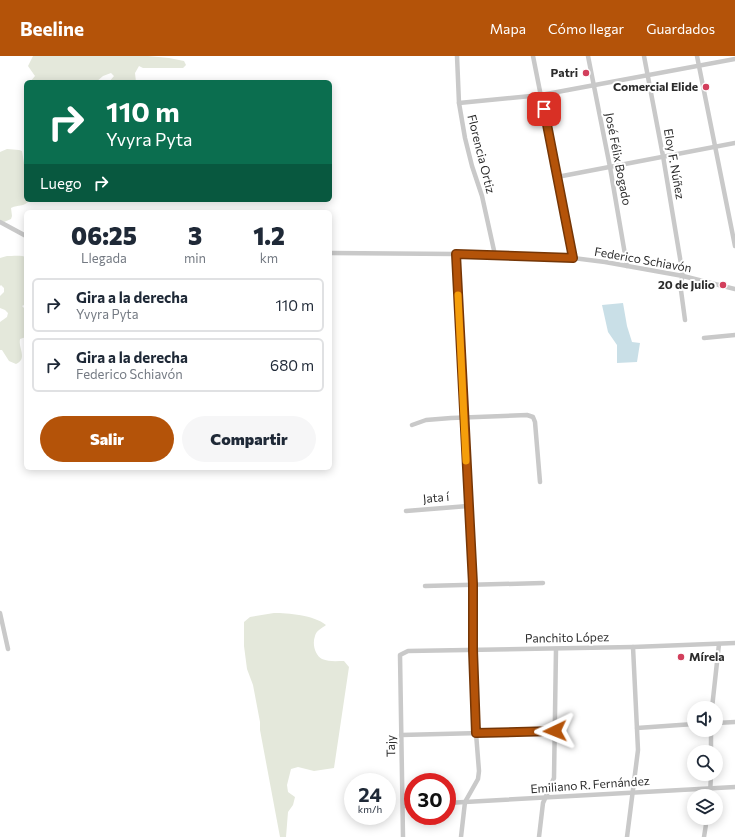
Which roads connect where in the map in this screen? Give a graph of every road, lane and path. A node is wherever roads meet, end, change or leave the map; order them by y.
1 (457, 56) edge
2 (533, 56) edge
3 (588, 56) edge
4 (644, 56) edge
5 (697, 56) edge
6 (735, 59) edge
7 (699, 65) junction
8 (647, 75) junction
9 (594, 86) junction
10 (541, 95) junction
11 (459, 103) junction
12 (735, 143) edge
13 (716, 147) junction
14 (663, 156) junction
15 (610, 167) junction
16 (557, 177) junction
17 (0, 222) edge
18 (733, 226) edge
19 (24, 235) edge
20 (735, 246) edge
21 (332, 253) edge
22 (456, 254) junction
23 (495, 255) junction
24 (573, 258) junction
25 (627, 266) junction
26 (683, 276) junction
27 (735, 289) edge
28 (685, 320) dead end
29 (735, 336) edge
30 (704, 338) dead end
31 (464, 418) junction
32 (412, 425) dead end
33 (540, 482) dead end
34 (468, 506) junction
35 (406, 511) dead end
36 (543, 583) dead end
37 (473, 584) junction
38 (425, 586) dead end
39 (0, 613) edge
40 (735, 643) edge
41 (718, 644) junction
42 (633, 647) junction
43 (556, 648) junction
44 (8, 649) dead end
45 (473, 650) junction
46 (400, 656) joint
47 (713, 701) edge
48 (735, 722) edge
49 (723, 723) edge
50 (687, 724) edge
51 (637, 728) junction
52 (555, 731) junction
53 (476, 733) junction
54 (401, 735) junction
55 (712, 781) edge
56 (735, 787) edge
57 (712, 788) junction
58 (633, 793) junction
59 (546, 798) junction
60 (456, 802) edge
61 (465, 802) junction
62 (402, 806) joint
63 (706, 825) edge
64 (403, 837) edge
65 (461, 837) edge
66 (539, 837) edge
67 (627, 837) edge
68 (704, 837) edge

1 - 11 street, Florencia Ortiz
2 - 10 street
3 - 9 street, José Félix Bogado
4 - 8 street, Eloy F. Núñez
5 - 7 street
6 - 7 street
7 - 8 street
7 - 13 street
8 - 9 street
8 - 14 street, Eloy F. Núñez
9 - 10 street
9 - 15 street, José Félix Bogado
10 - 11 street
10 - 16 street
11 - 23 street, Florencia Ortiz
12 - 13 street
13 - 14 street
13 - 18 street
14 - 15 street
14 - 26 street, Eloy F. Núñez
15 - 16 street
15 - 25 street, José Félix Bogado
16 - 24 street
17 - 19 street
18 - 20 street
21 - 22 street, Federico Schiavón
22 - 23 street, Federico Schiavón
22 - 31 street
23 - 24 street, Federico Schiavón
24 - 25 street, Federico Schiavón
25 - 26 street, Federico Schiavón
26 - 27 street, Federico Schiavón
26 - 28 street, Eloy F. Núñez
29 - 30 street
31 - 32 street
31 - 33 street
31 - 34 street
34 - 35 street, Jata í
34 - 37 street
36 - 37 street
37 - 38 street
37 - 45 street
39 - 44 street
40 - 41 street, Panchito López
41 - 42 street, Panchito López
41 - 47 street
42 - 43 street, Panchito López
42 - 51 street
43 - 45 street, Panchito López
43 - 52 street
45 - 46 street, Panchito López
45 - 53 street
46 - 54 street, Tajy
48 - 49 street
50 - 51 street
51 - 58 street
52 - 53 street
52 - 59 street
53 - 54 street
53 - 61 street
54 - 62 street, Tajy
55 - 57 street
56 - 57 street, Emiliano R. Fernández
57 - 58 street, Emiliano R. Fernández
58 - 59 street, Emiliano R. Fernández
58 - 67 street
59 - 61 street, Emiliano R. Fernández
59 - 66 street
60 - 61 street, Emiliano R. Fernández
61 - 65 street
62 - 64 street, Tajy
63 - 68 street

